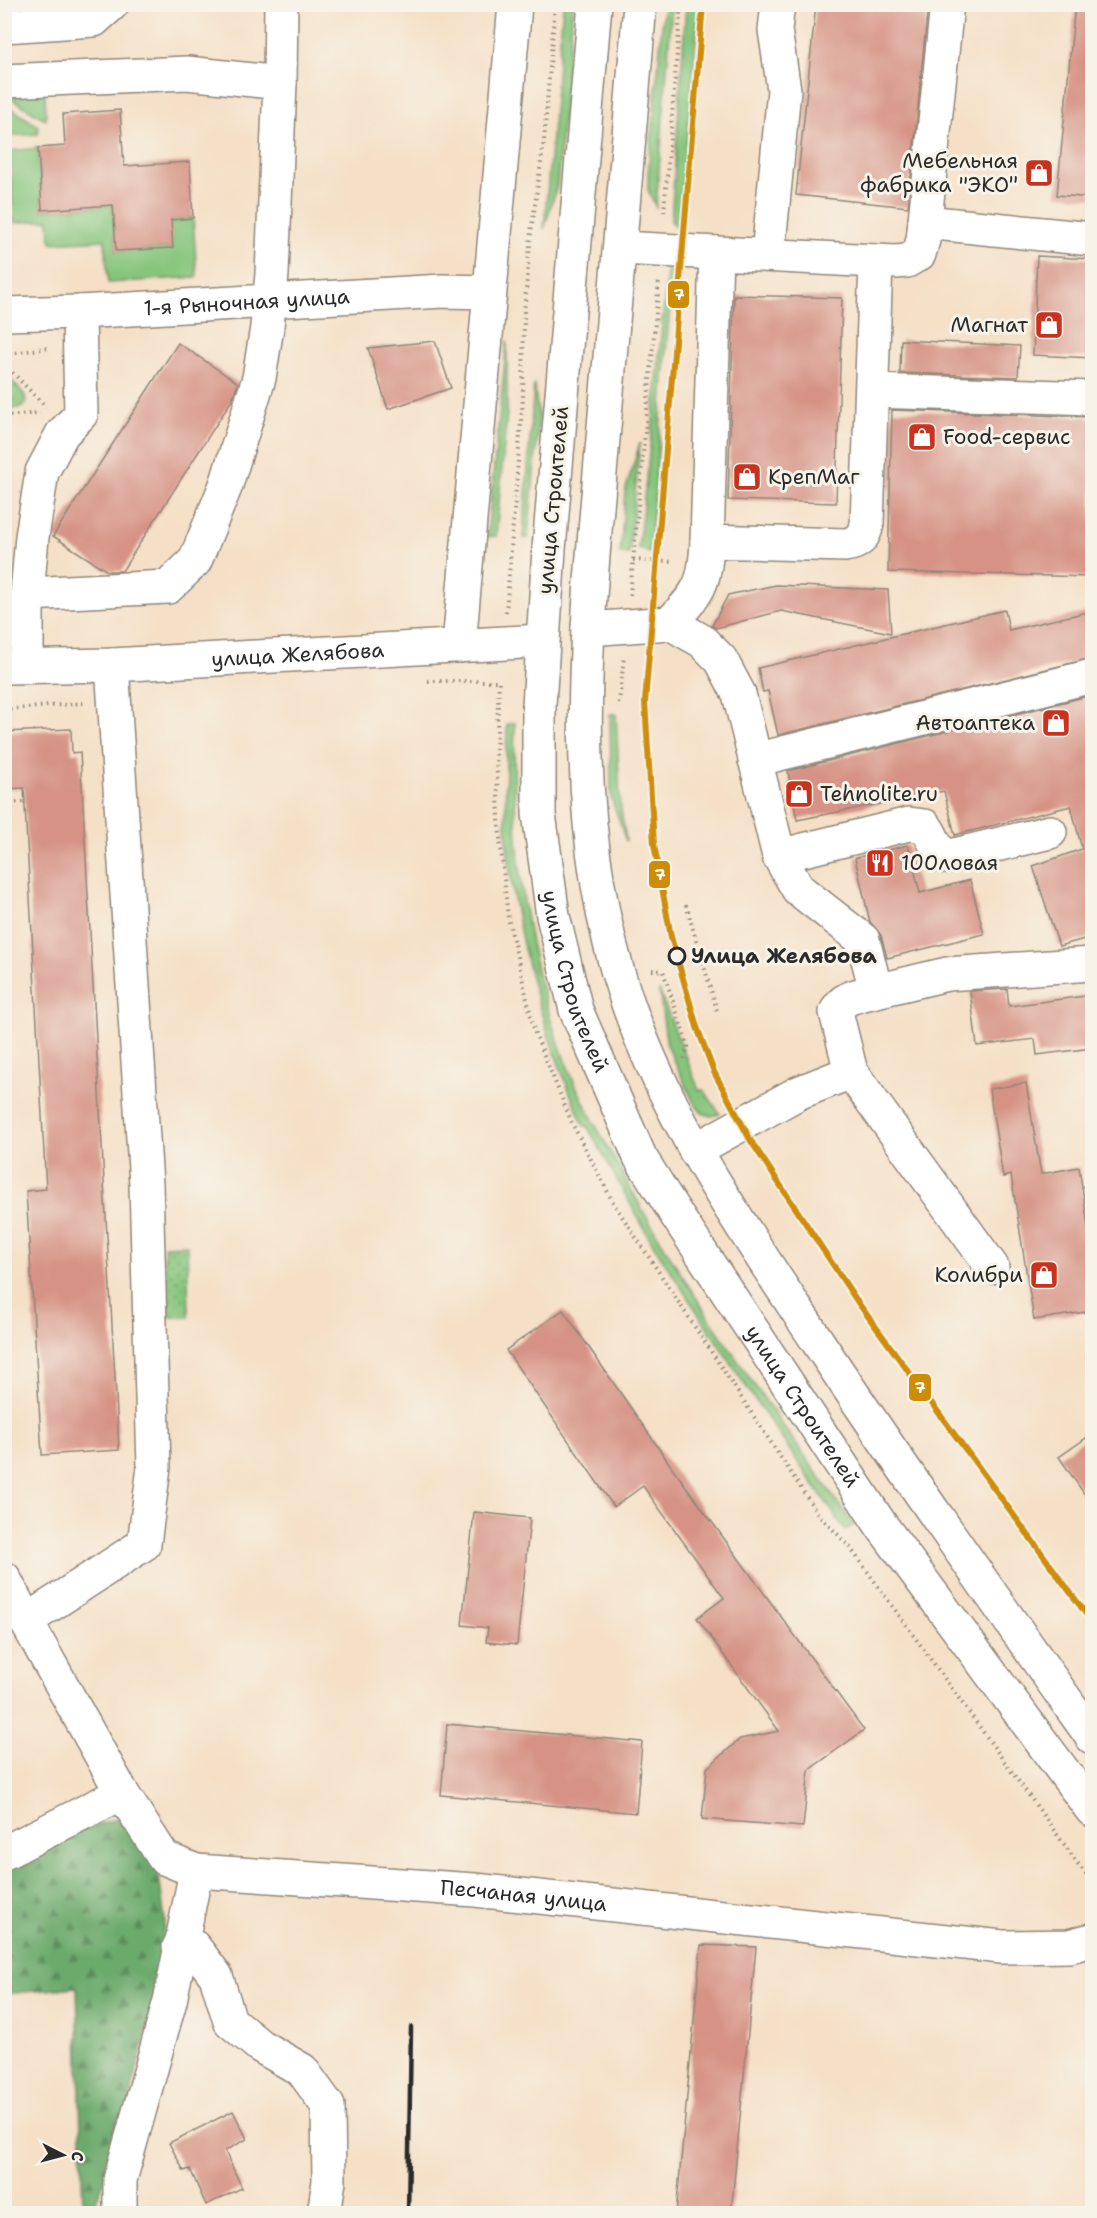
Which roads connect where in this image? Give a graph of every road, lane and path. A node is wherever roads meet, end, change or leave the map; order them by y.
1 (112, 4) edge
2 (281, 4) edge
3 (515, 4) edge
4 (555, 4) edge
5 (595, 4) edge
6 (640, 4) edge
7 (681, 4) edge
8 (778, 4) edge
9 (947, 4) edge
10 (4, 26) edge
11 (4, 81) edge
12 (280, 83) junction
13 (664, 212) dead end
14 (925, 222) junction
15 (1092, 239) edge
16 (620, 248) junction
17 (716, 253) junction
18 (768, 255) junction
19 (876, 261) junction
20 (659, 277) dead end
21 (489, 291) junction
22 (270, 300) junction
23 (79, 312) junction
24 (4, 314) edge
25 (4, 364) edge
26 (872, 390) junction
27 (1092, 398) edge
28 (4, 416) edge
29 (706, 553) junction
30 (633, 560) junction
31 (27, 594) junction
32 (506, 612) dead end
33 (670, 623) junction
34 (627, 625) junction
35 (588, 628) junction
36 (542, 641) junction
37 (459, 646) junction
38 (112, 665) junction
39 (16, 666) edge
40 (1092, 676) edge
41 (115, 700) junction
42 (619, 703) dead end
43 (4, 710) edge
44 (755, 760) junction
45 (24, 802) dead end
46 (4, 803) edge
47 (1050, 832) dead end
48 (779, 856) junction
49 (686, 905) dead end
50 (1092, 964) edge
51 (652, 970) dead end
52 (876, 992) junction
53 (718, 1014) dead end
54 (684, 1060) dead end
55 (851, 1072) junction
56 (694, 1150) junction
57 (992, 1268) dead end
58 (4, 1578) edge
59 (26, 1621) junction
60 (1092, 1737) edge
61 (122, 1793) junction
62 (1092, 1810) edge
63 (7, 1845) edge
64 (196, 1871) junction
65 (1092, 1940) edge
66 (179, 1947) junction
67 (120, 2214) edge
68 (324, 2214) edge

1 - 10 main road
2 - 12 main road
3 - 21 main road
4 - 32 path
5 - 36 main road, улица Строителей
6 - 16 main road, улица Строителей
7 - 13 path
8 - 18 main road
9 - 14 main road
11 - 12 main road
12 - 22 main road
14 - 15 main road
14 - 19 main road
16 - 17 main road
16 - 35 main road, улица Строителей
17 - 18 main road
17 - 29 main road
18 - 19 main road
19 - 26 main road
20 - 30 path
21 - 22 main road, 1-я Рыночная улица
21 - 37 main road
22 - 23 main road, 1-я Рыночная улица
22 - 31 main road
23 - 24 main road, 1-я Рыночная улица
23 - 31 main road
25 - 28 path
26 - 27 main road
26 - 29 main road
29 - 30 path
29 - 33 main road
30 - 34 path
31 - 39 main road
33 - 34 main road, улица Желябова
33 - 44 main road
34 - 35 main road, улица Желябова
34 - 42 path
35 - 36 main road, улица Желябова
35 - 56 main road, улица Строителей
36 - 37 main road, улица Желябова
36 - 62 main road, улица Строителей
37 - 38 main road, улица Желябова
38 - 39 main road, улица Желябова
38 - 41 main road
40 - 44 main road
41 - 43 path
41 - 59 main road
44 - 48 main road
45 - 46 path
47 - 48 main road
48 - 52 main road
49 - 53 path
50 - 52 main road
51 - 54 path
52 - 55 main road
55 - 56 main road
55 - 57 main road
56 - 60 main road, улица Строителей
58 - 59 main road, Песчаная улица
59 - 61 main road, Песчаная улица
61 - 63 main road
61 - 64 main road, Песчаная улица
64 - 65 main road, Песчаная улица
64 - 66 main road
66 - 67 main road
66 - 68 main road

